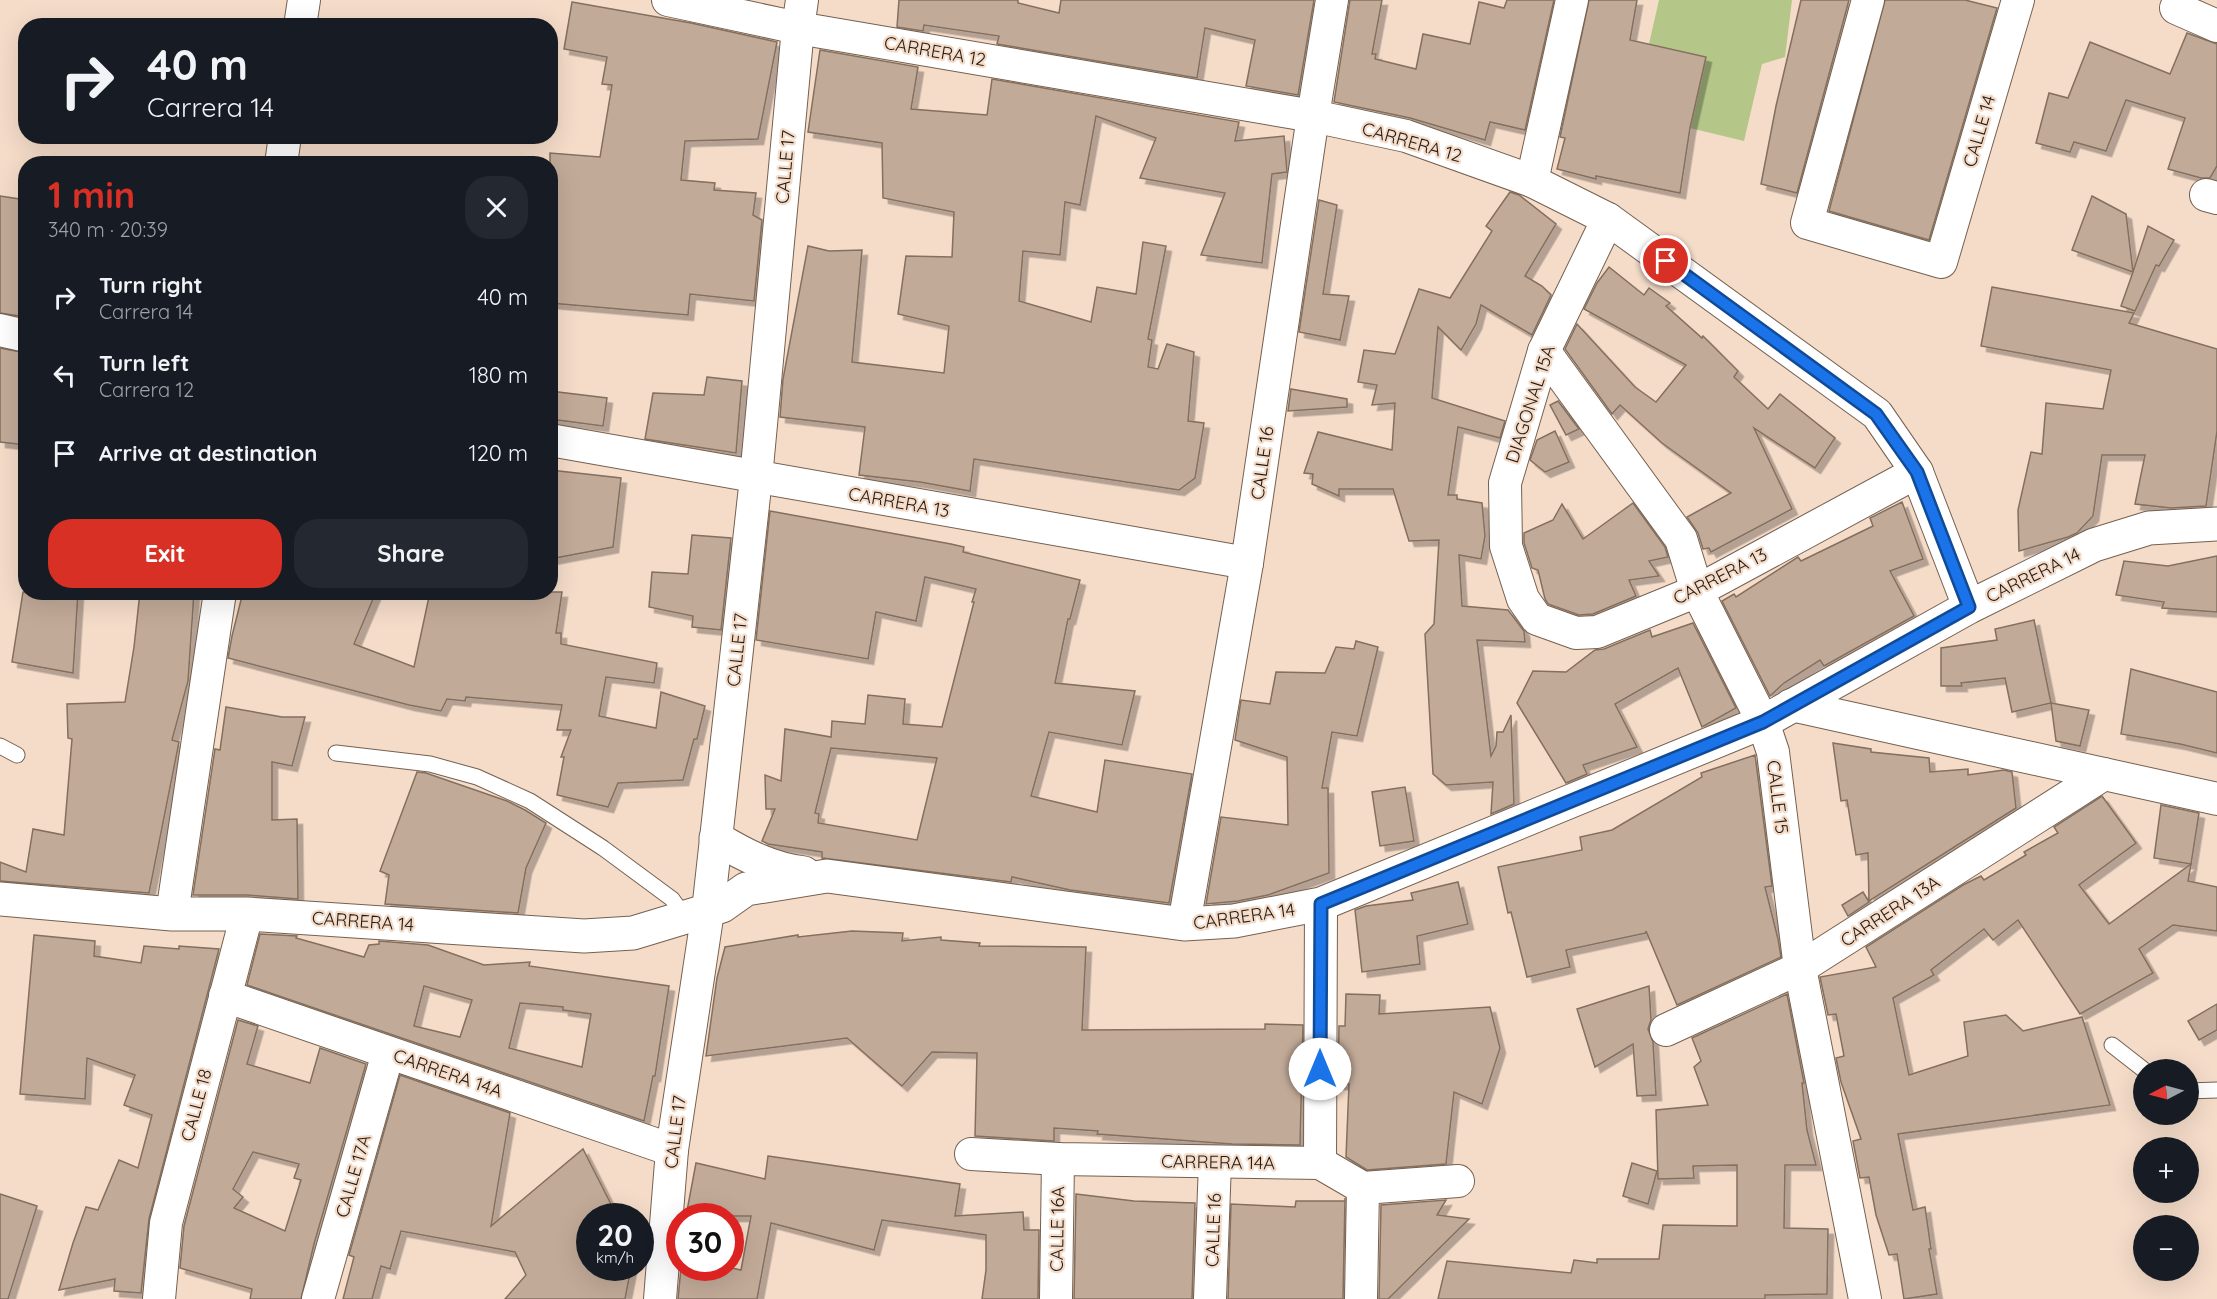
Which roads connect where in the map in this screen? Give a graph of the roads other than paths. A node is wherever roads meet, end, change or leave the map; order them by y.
1 (304, 0) edge
2 (668, 0) edge
3 (1332, 0) edge
4 (1572, 0) edge
5 (1868, 0) edge
6 (2018, 0) edge
7 (2176, 8) dead end
8 (800, 14) edge
9 (301, 18) edge
10 (2217, 26) edge
11 (1313, 116) junction
12 (1532, 181) junction
13 (1608, 219) junction
14 (0, 330) edge
15 (18, 334) edge
16 (1544, 351) junction
17 (558, 441) edge
18 (1917, 472) junction
19 (756, 477) junction
20 (2217, 524) edge
21 (1247, 563) junction
22 (1697, 591) junction
23 (1523, 599) joint
24 (219, 600) edge
25 (1969, 607) junction
26 (1791, 705) junction
27 (1763, 722) junction
28 (0, 746) edge
29 (336, 753) dead end
30 (17, 755) dead end
31 (2104, 774) junction
32 (2217, 799) edge
33 (716, 838) junction
34 (827, 876) junction
35 (874, 882) junction
36 (0, 899) edge
37 (1321, 904) junction
38 (705, 911) junction
39 (172, 914) junction
40 (247, 914) junction
41 (1184, 924) junction
42 (1800, 968) junction
43 (225, 996) junction
44 (1666, 1030) dead end
45 (2112, 1045) dead end
46 (388, 1053) junction
47 (2133, 1061) edge
48 (2217, 1090) edge
49 (2199, 1091) edge
50 (672, 1150) junction
51 (971, 1154) dead end
52 (1058, 1159) junction
53 (1215, 1162) junction
54 (1320, 1163) junction
55 (1458, 1181) dead end
56 (1363, 1188) junction
57 (159, 1299) edge
58 (318, 1299) edge
59 (660, 1299) edge
60 (1056, 1299) edge
61 (1210, 1299) edge
62 (1361, 1299) edge
63 (1865, 1299) edge

1 - 9 street
2 - 8 street, CARRERA 12
3 - 11 street, CALLE 16
4 - 12 street
5 - 6 street, CALLE 14
7 - 10 street
8 - 11 street, CARRERA 12
8 - 19 street, CALLE 17
11 - 12 street, CARRERA 12
11 - 21 street, CALLE 16
12 - 13 street, CARRERA 12
13 - 16 street, DIAGONAL 15A
13 - 18 street, CARRERA 12
14 - 15 street
16 - 22 street, CALLE 15
16 - 23 street, DIAGONAL 15A
17 - 19 street, CARRERA 13
18 - 22 street, CARRERA 13
18 - 25 street, CARRERA 12
19 - 21 street, CARRERA 13
19 - 33 street, CALLE 17
20 - 25 street, CARRERA 14
21 - 41 street, CALLE 16
22 - 23 street, CARRERA 13
22 - 27 street, CALLE 15
24 - 39 street
25 - 26 street, CARRERA 14
26 - 27 street, CARRERA 14
26 - 31 street
27 - 37 street, CARRERA 14
27 - 42 street, CALLE 15
28 - 30 lane
29 - 38 lane
31 - 32 street
31 - 42 street, CARRERA 13A
33 - 34 street
33 - 38 street, CALLE 17
34 - 35 street, CARRERA 14
34 - 38 street, CARRERA 14
35 - 38 street, CARRERA 14
35 - 41 street, CARRERA 14
36 - 39 street, CARRERA 14
37 - 41 street, CARRERA 14
37 - 54 street
38 - 40 street, CARRERA 14
38 - 50 street, CALLE 17
39 - 40 street, CARRERA 14
40 - 43 street, CALLE 18
42 - 44 street, CARRERA 13A
42 - 63 street, CALLE 15
43 - 46 street, CARRERA 14A
43 - 57 street, CALLE 18
45 - 47 lane
46 - 50 street, CARRERA 14A
46 - 58 street, CALLE 17A
48 - 49 lane
50 - 59 street, CALLE 17
51 - 52 street, CARRERA 14A
52 - 53 street, CARRERA 14A
52 - 60 street, CALLE 16A
53 - 54 street, CARRERA 14A
53 - 61 street, CALLE 16
54 - 56 street, CARRERA 14A
55 - 56 street
56 - 62 street

